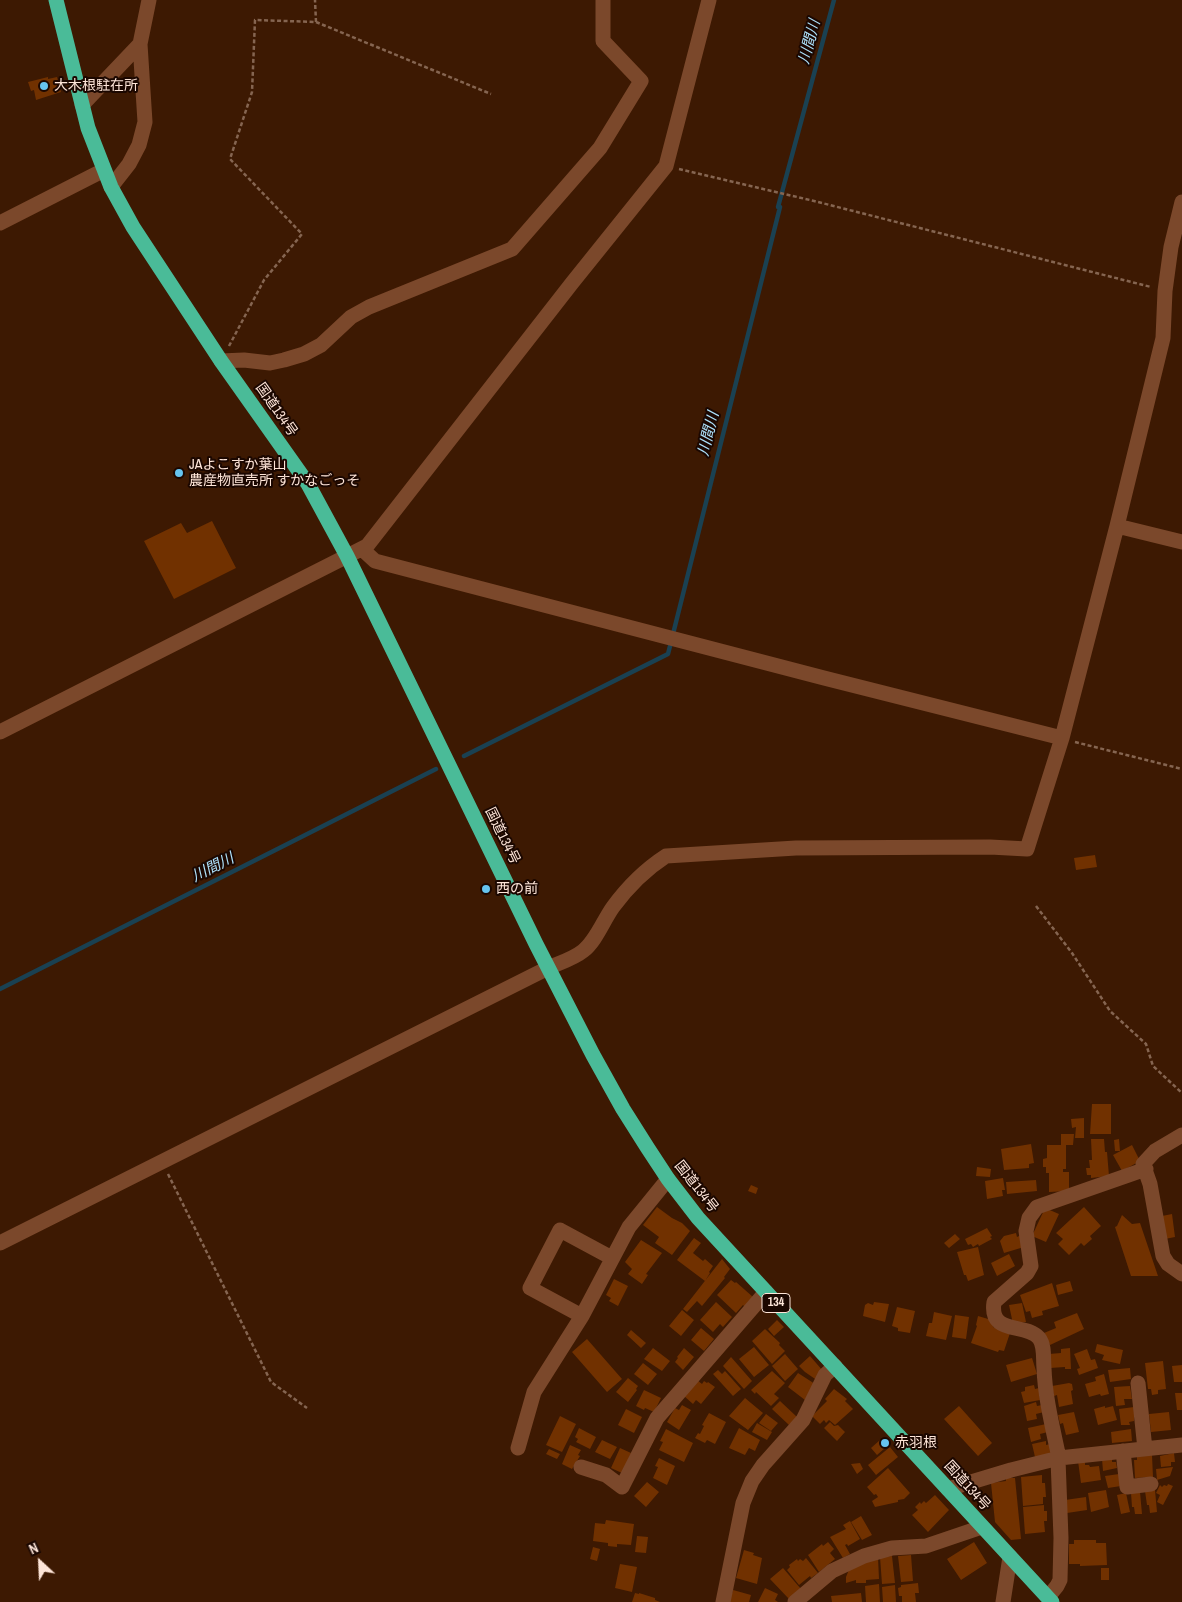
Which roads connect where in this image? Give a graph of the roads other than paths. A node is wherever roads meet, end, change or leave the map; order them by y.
1 (56, 0) edge
2 (603, 0) edge
3 (710, 0) edge
4 (148, 1) edge
5 (140, 44) junction
6 (82, 105) junction
7 (104, 170) junction
8 (111, 187) junction
9 (1182, 202) edge
10 (0, 223) edge
11 (221, 361) junction
12 (1117, 526) junction
13 (1182, 542) edge
14 (362, 549) junction
15 (347, 556) junction
16 (0, 732) edge
17 (1062, 738) junction
18 (548, 968) junction
19 (1182, 1135) edge
20 (1146, 1169) junction
21 (668, 1179) junction
22 (0, 1243) edge
23 (612, 1258) junction
24 (1182, 1274) edge
25 (766, 1292) junction
26 (582, 1316) junction
27 (835, 1366) junction
28 (1138, 1383) dead end
29 (1182, 1445) edge
30 (518, 1448) dead end
31 (1145, 1449) junction
32 (1123, 1451) junction
33 (1058, 1459) junction
34 (580, 1467) dead end
35 (1151, 1484) dead end
36 (948, 1489) junction
37 (982, 1527) junction
38 (1010, 1557) junction
39 (1050, 1600) edge
40 (722, 1602) edge
41 (795, 1602) edge
42 (1002, 1602) edge

1 - 6 highway, 国道134号 / 134
2 - 11 street
3 - 14 street
4 - 5 street
5 - 6 street
5 - 8 street
6 - 7 highway, 国道134号 / 134
7 - 8 highway, 国道134号 / 134
7 - 10 street
8 - 11 highway, 国道134号 / 134
9 - 12 street
11 - 15 highway, 国道134号 / 134
12 - 13 street
12 - 17 street
14 - 15 street
14 - 17 street
15 - 16 street
15 - 18 highway, 国道134号 / 134
17 - 18 street
18 - 21 highway, 国道134号 / 134
18 - 22 street
19 - 20 street
20 - 24 street
20 - 33 street
21 - 23 street
21 - 25 highway, 国道134号 / 134
23 - 26 street
23 - 26 street
25 - 27 highway, 国道134号 / 134
25 - 34 street
26 - 30 street
27 - 36 highway, 国道134号 / 134
27 - 40 street
28 - 31 street
29 - 31 street
31 - 32 street
32 - 33 street
32 - 35 street
33 - 36 street
33 - 39 street
36 - 37 highway, 国道134号 / 134
37 - 38 highway, 国道134号 / 134
37 - 41 street
38 - 39 highway, 国道134号 / 134
38 - 42 street

